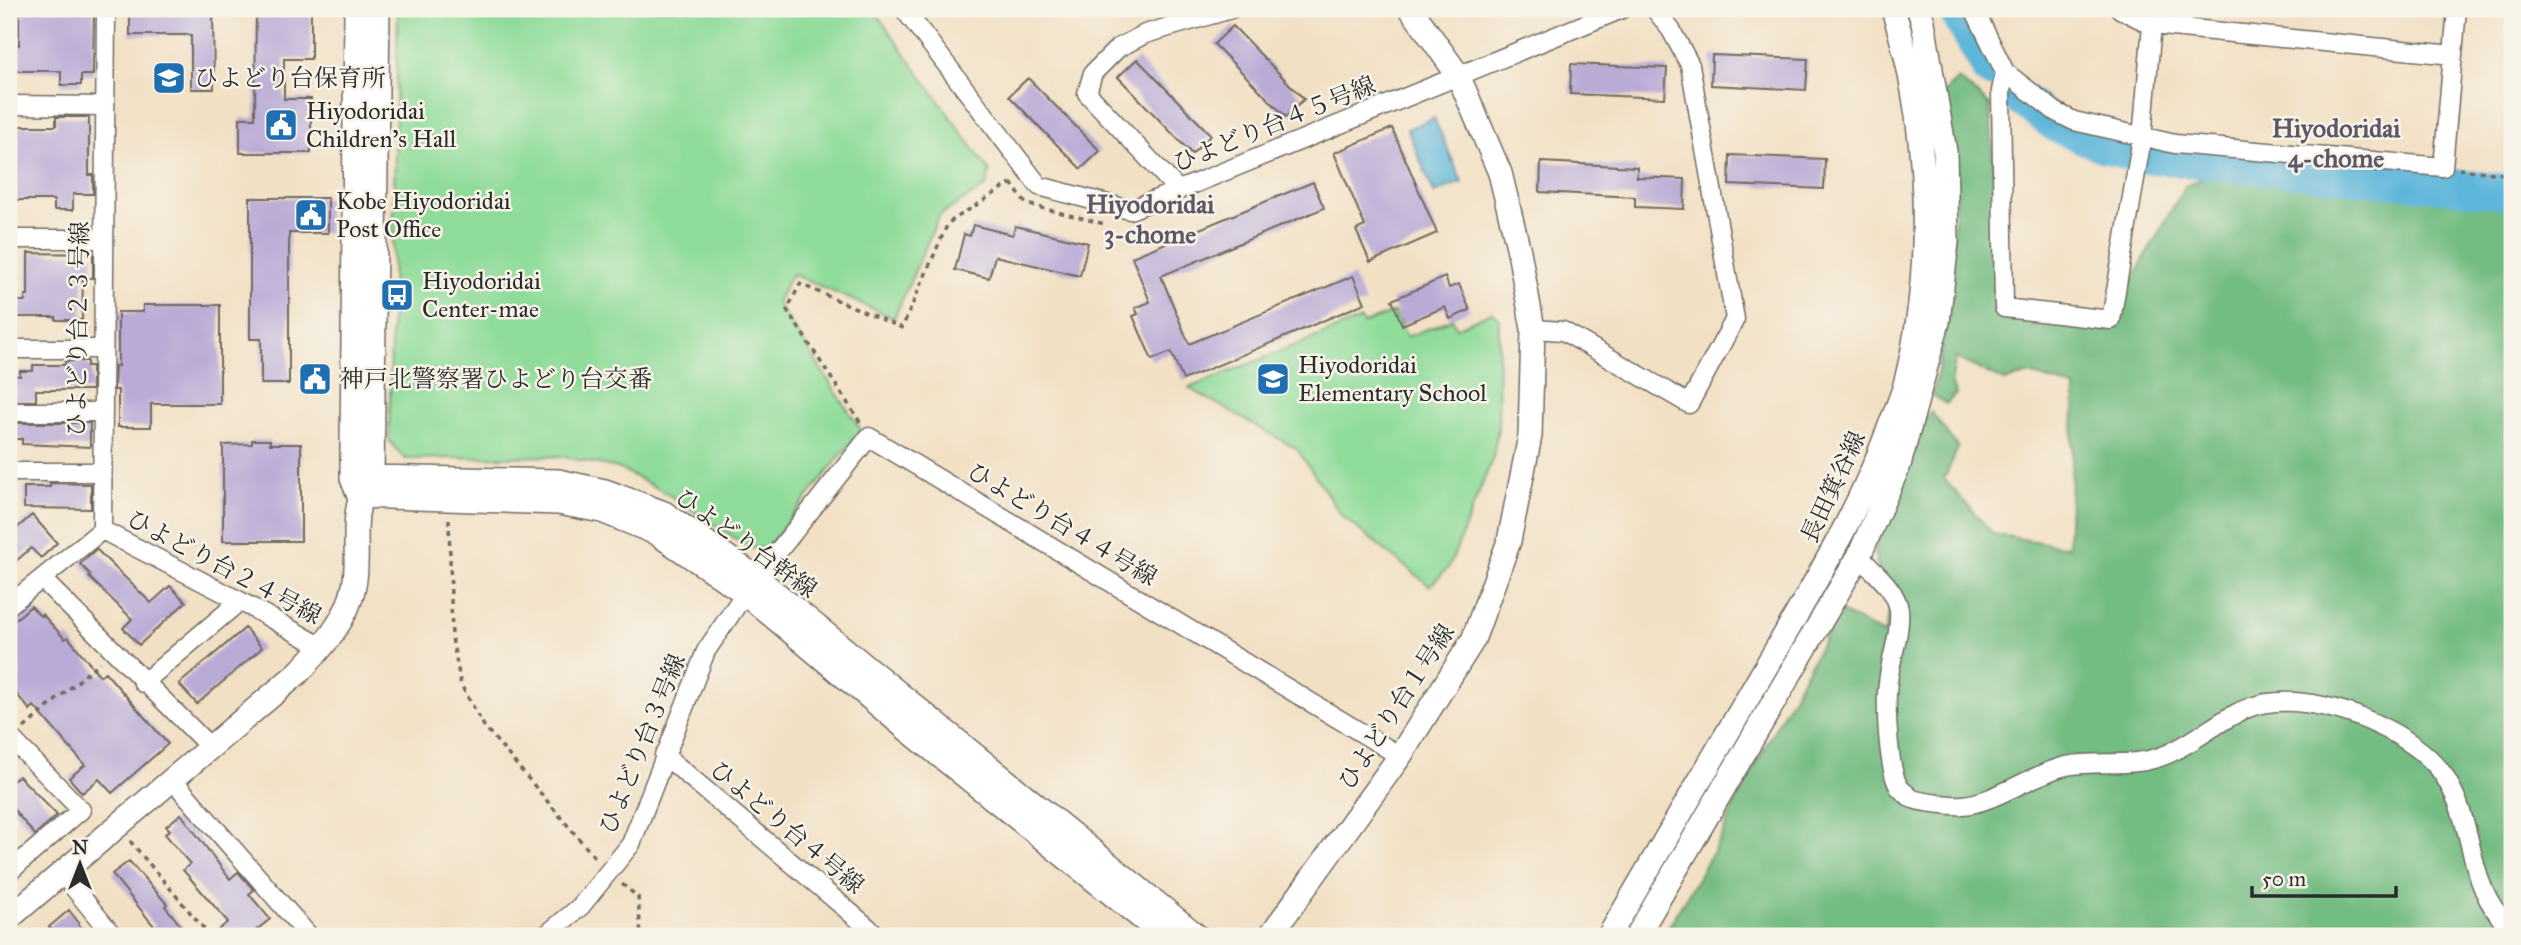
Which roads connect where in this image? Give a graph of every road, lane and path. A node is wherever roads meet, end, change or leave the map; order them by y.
1 (106, 9) edge
2 (356, 9) edge
3 (378, 9) edge
4 (904, 9) edge
5 (1231, 9) edge
6 (1411, 9) edge
7 (1622, 9) edge
8 (1655, 9) edge
9 (1893, 9) edge
10 (1919, 9) edge
11 (1974, 9) edge
12 (2120, 9) edge
13 (2457, 9) edge
14 (1581, 16) edge
15 (2152, 25) junction
16 (2453, 55) junction
17 (2005, 72) junction
18 (1458, 75) junction
19 (9, 105) edge
20 (105, 106) junction
21 (2142, 138) junction
22 (2443, 167) junction
23 (2512, 174) edge
24 (1012, 183) dead end
25 (1178, 190) junction
26 (9, 239) edge
27 (104, 239) junction
28 (1533, 329) junction
29 (9, 349) edge
30 (102, 349) junction
31 (9, 411) edge
32 (102, 412) junction
33 (869, 437) junction
34 (9, 472) edge
35 (102, 472) junction
36 (361, 484) junction
37 (449, 516) dead end
38 (103, 530) junction
39 (1858, 556) junction
40 (42, 579) junction
41 (751, 585) junction
42 (240, 601) junction
43 (9, 605) edge
44 (322, 647) junction
45 (113, 652) junction
46 (143, 683) junction
47 (10, 737) edge
48 (209, 747) junction
49 (664, 755) junction
50 (1400, 756) junction
51 (172, 779) junction
52 (117, 826) junction
53 (9, 872) edge
54 (62, 873) junction
55 (608, 873) junction
56 (9, 918) edge
57 (2512, 929) edge
58 (113, 936) edge
59 (210, 936) edge
60 (309, 936) edge
61 (545, 936) edge
62 (641, 936) edge
63 (878, 936) edge
64 (1164, 936) edge
65 (1197, 936) edge
66 (1270, 936) edge
67 (1609, 936) edge
68 (1637, 936) edge

1 - 20 street, ひよどり台２３号線
2 - 36 street
3 - 36 street
4 - 25 street, ひよどり台４５号線
5 - 25 street
6 - 18 street, ひよどり台１号線
7 - 14 street, ひよどり台４５号線
8 - 28 street
9 - 67 street, 長田箕谷線
10 - 39 street, 長田箕谷線
11 - 17 street
12 - 15 street
13 - 16 street
14 - 18 street, ひよどり台４５号線
15 - 16 street
15 - 21 street
16 - 22 street
17 - 21 street
17 - 21 street
18 - 25 street, ひよどり台４５号線
18 - 28 street, ひよどり台１号線
19 - 20 street
20 - 27 street, ひよどり台２３号線
21 - 22 street
22 - 23 path
24 - 33 path
26 - 27 street
27 - 30 street, ひよどり台２３号線
28 - 50 street, ひよどり台１号線
29 - 30 street
30 - 32 street, ひよどり台２３号線
31 - 32 street
32 - 35 street, ひよどり台２３号線
33 - 41 street
33 - 50 street, ひよどり台４４号線
34 - 35 street
35 - 38 street, ひよどり台２３号線
36 - 41 street, ひよどり台幹線
36 - 44 street
37 - 55 path
38 - 40 street
38 - 42 street, ひよどり台２４号線
39 - 57 street
39 - 68 street, 長田箕谷線
40 - 43 street
40 - 45 street
41 - 49 street, ひよどり台３号線
41 - 64 street, ひよどり台幹線
41 - 65 street, ひよどり台幹線
42 - 44 street, ひよどり台２４号線
42 - 46 street
44 - 48 street
45 - 46 street
45 - 47 path
46 - 48 street
47 - 53 street
48 - 51 street
49 - 55 street, ひよどり台３号線
49 - 63 street, ひよどり台４号線
50 - 66 street, ひよどり台１号線
51 - 52 street
51 - 60 street
52 - 54 street
52 - 59 path
54 - 56 street
54 - 58 street
55 - 61 street, ひよどり台３号線
55 - 62 path

